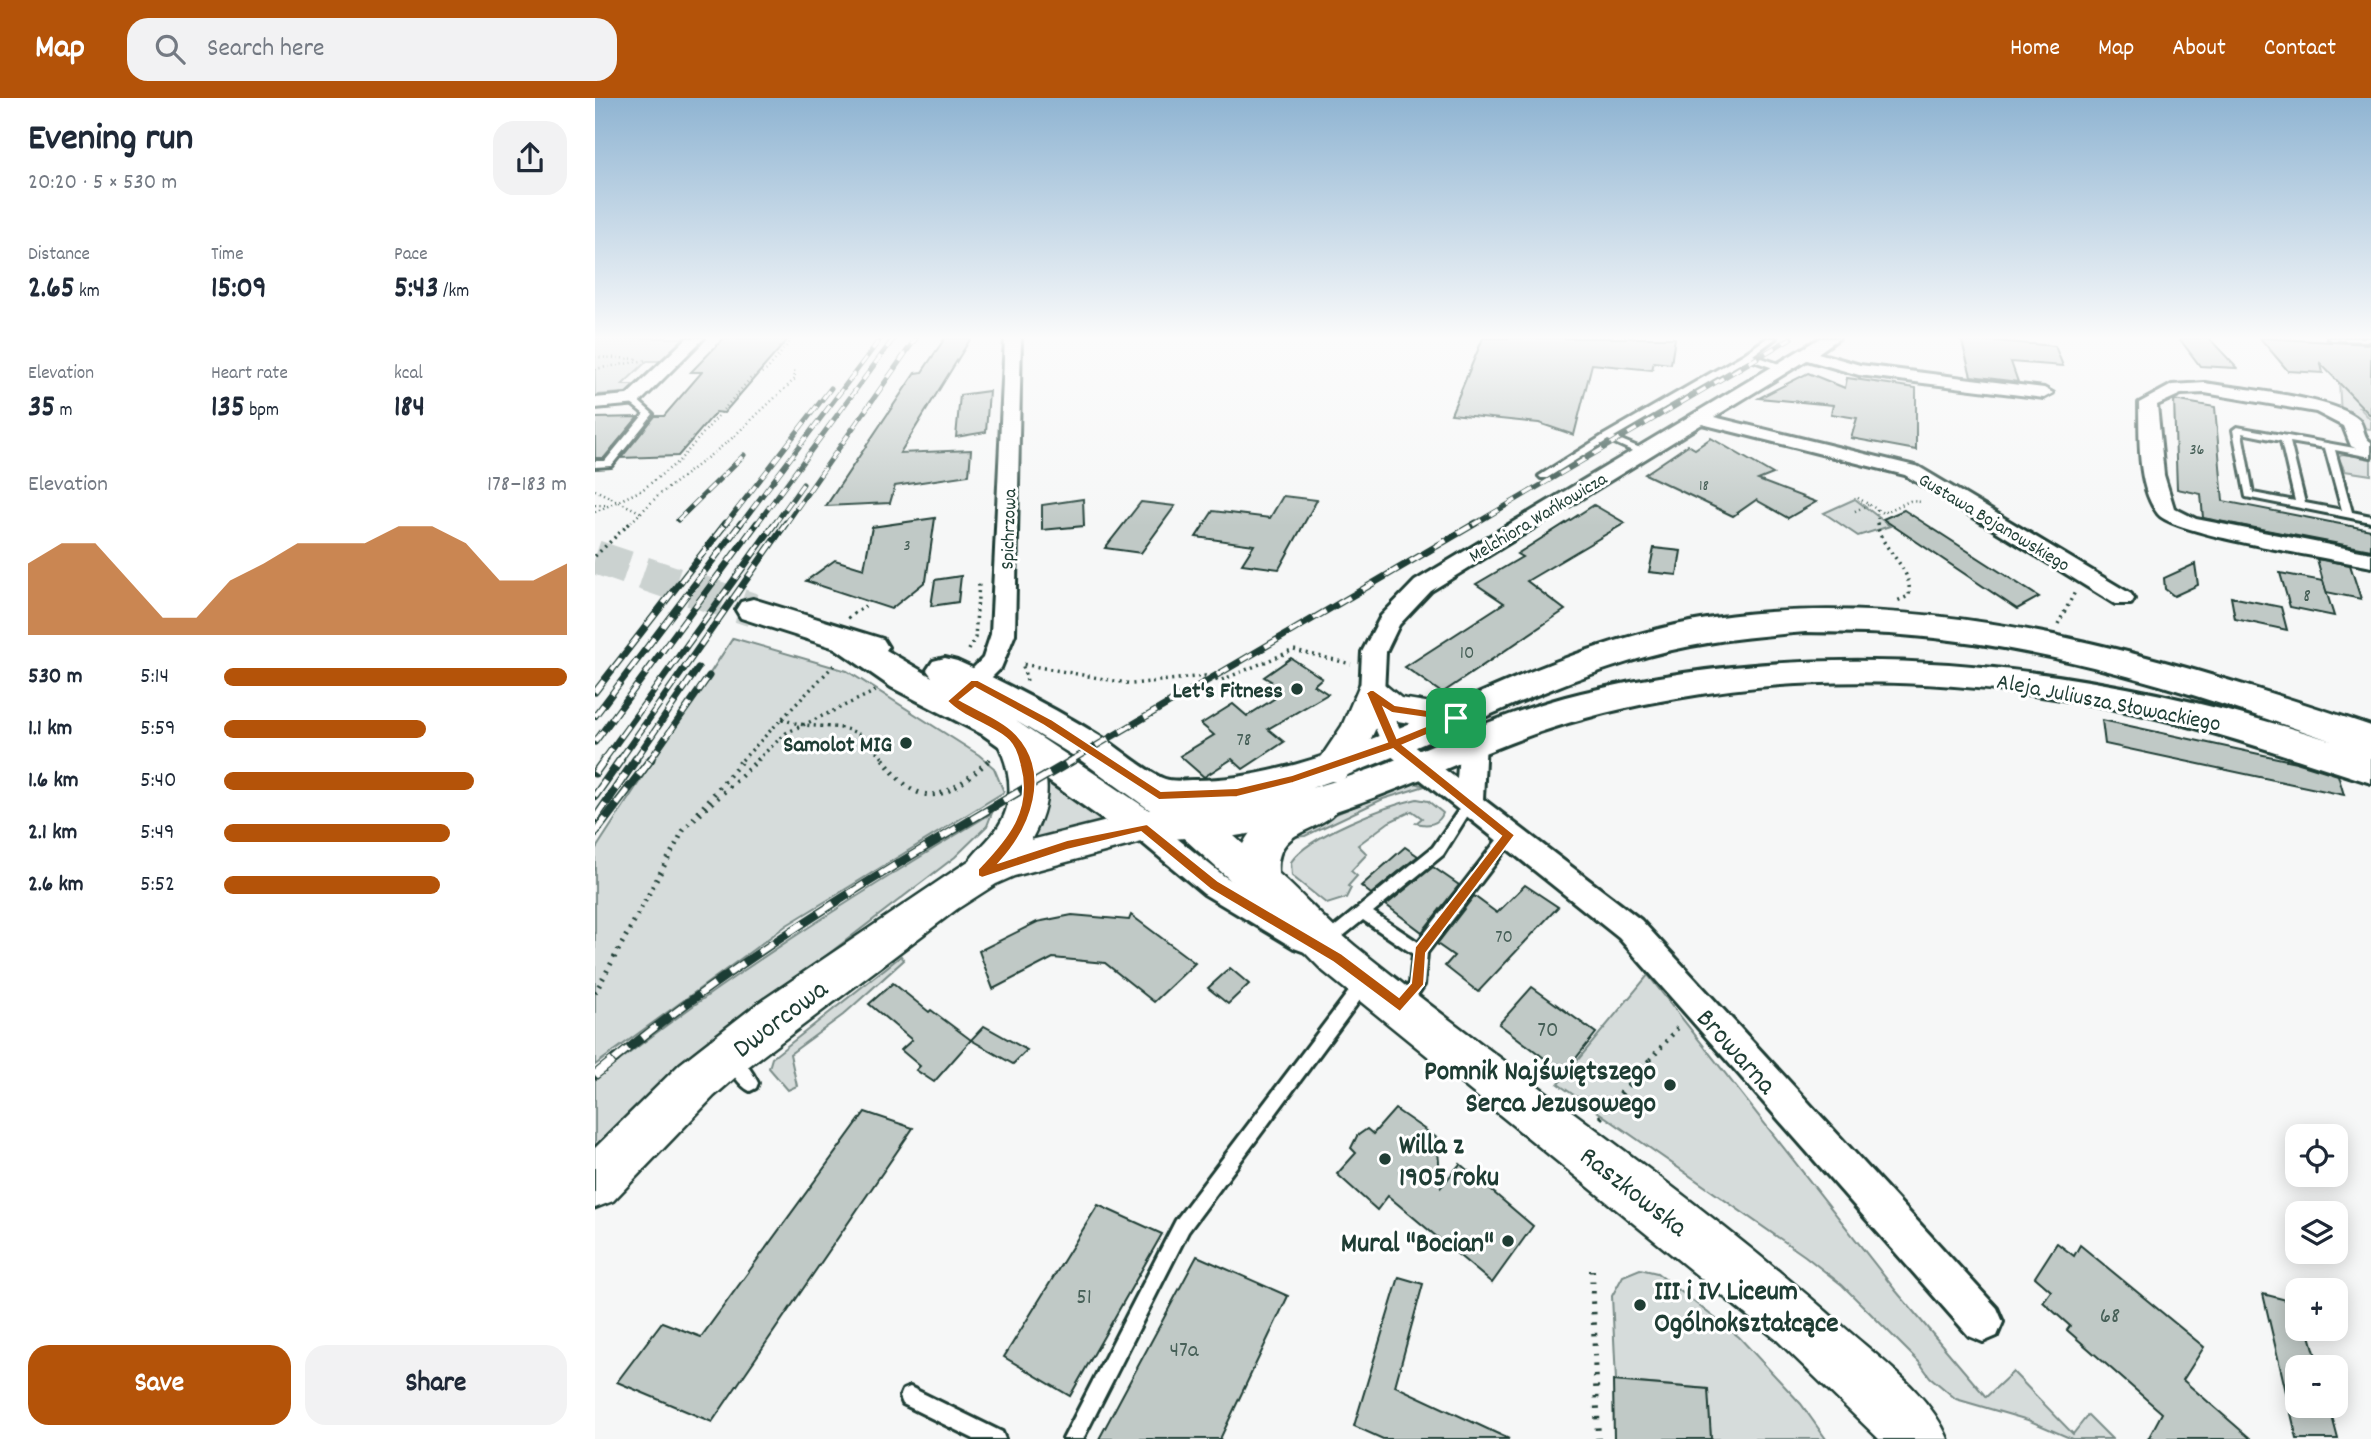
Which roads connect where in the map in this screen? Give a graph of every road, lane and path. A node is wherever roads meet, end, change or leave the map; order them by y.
1 (632, 401) joint
2 (733, 401) edge
3 (773, 401) edge
4 (1011, 401) edge
5 (1670, 401) edge
6 (1727, 401) edge
7 (2152, 401) edge
8 (2275, 401) edge
9 (595, 403) edge
10 (1698, 418) junction
11 (1607, 437) junction
12 (2285, 439) junction
13 (2329, 446) junction
14 (1642, 452) junction
15 (2371, 452) edge
16 (595, 464) edge
17 (1544, 476) dead end
18 (595, 490) edge
19 (1858, 498) dead end
20 (621, 500) junction
21 (1931, 503) dead end
22 (595, 505) edge
23 (611, 505) junction
24 (1869, 505) junction
25 (2301, 506) junction
26 (1877, 509) junction
27 (1856, 511) dead end
28 (595, 512) edge
29 (642, 513) junction
30 (2348, 515) junction
31 (2371, 519) edge
32 (595, 556) edge
33 (2371, 560) edge
34 (2064, 585) dead end
35 (2123, 599) dead end
36 (1890, 605) dead end
37 (865, 606) dead end
38 (753, 610) tunnel mouth
39 (2055, 631) dead end
40 (846, 640) junction
41 (1351, 664) dead end
42 (1030, 687) dead end
43 (879, 689) dead end
44 (963, 692) junction
45 (1372, 693) junction
46 (782, 719) junction
47 (798, 727) junction
48 (1465, 729) junction
49 (2371, 740) edge
50 (1002, 746) junction
51 (1405, 754) junction
52 (2371, 768) edge
53 (1336, 781) junction
54 (1237, 793) junction
55 (1469, 804) junction
56 (1151, 811) junction
57 (1191, 821) junction
58 (683, 831) junction
59 (1509, 835) junction
60 (982, 872) junction
61 (1258, 880) junction
62 (1363, 912) junction
63 (1420, 951) junction
64 (1357, 972) junction
65 (595, 993) edge
66 (1697, 1004) junction
67 (1598, 1119) dead end
68 (595, 1183) edge
69 (1592, 1270) dead end
70 (1983, 1322) dead end
71 (910, 1397) dead end
72 (995, 1439) edge
73 (1073, 1439) edge
74 (1598, 1439) edge
75 (1919, 1439) edge

1 - 9 street
1 - 16 lane
2 - 20 path
3 - 29 path
4 - 44 street, Spichrzowa
5 - 11 lane
6 - 10 street, Melchiora Wańkowicza
7 - 33 street
8 - 15 street
10 - 14 street, Melchiora Wańkowicza
10 - 35 street, Gustawa Bojanowskiego
11 - 14 lane
11 - 17 lane
12 - 13 lane
12 - 25 lane
12 - 25 lane
13 - 15 lane
13 - 30 lane
14 - 45 street, Melchiora Wańkowicza
18 - 20 path
19 - 24 path
20 - 23 path
20 - 29 path
21 - 26 path
22 - 23 path
23 - 28 path
24 - 26 path
24 - 27 path
25 - 30 lane
26 - 36 path
29 - 32 path
30 - 31 lane
34 - 39 path
37 - 40 path
38 - 40 main road, Raszkowska
40 - 44 main road, Raszkowska
40 - 46 path
41 - 42 path
43 - 47 path
44 - 50 main road, Raszkowska
44 - 56 main road, Raszkowska
45 - 48 main road
45 - 51 street, Melchiora Wańkowicza
45 - 53 main road
46 - 47 path
46 - 58 path
47 - 50 path
47 - 58 path
48 - 49 main road, Aleja Juliusza Słowackiego
48 - 51 main road, Aleja Juliusza Słowackiego
48 - 52 main road, Aleja Juliusza Słowackiego
48 - 55 street
50 - 56 main road, Raszkowska
50 - 60 main road, Dworcowa
51 - 53 main road, Aleja Juliusza Słowackiego
51 - 55 street, Browarna
53 - 54 main road, Aleja Juliusza Słowackiego
53 - 57 main road, Aleja Juliusza Słowackiego
53 - 61 main road
54 - 56 main road, Aleja Juliusza Słowackiego
54 - 57 main road, Aleja Juliusza Słowackiego
55 - 59 street, Browarna
55 - 62 lane
56 - 57 main road, Aleja Juliusza Słowackiego
56 - 60 main road, Dworcowa
56 - 64 street, Raszkowska
57 - 61 main road, Raszkowska
58 - 65 path
59 - 63 lane
59 - 66 street, Browarna
60 - 68 main road, Dworcowa
61 - 64 main road, Raszkowska
62 - 63 lane
62 - 64 lane
63 - 64 lane
64 - 73 lane
64 - 75 main road, Raszkowska
66 - 67 path
66 - 70 street, Browarna
69 - 74 path
71 - 72 lane

